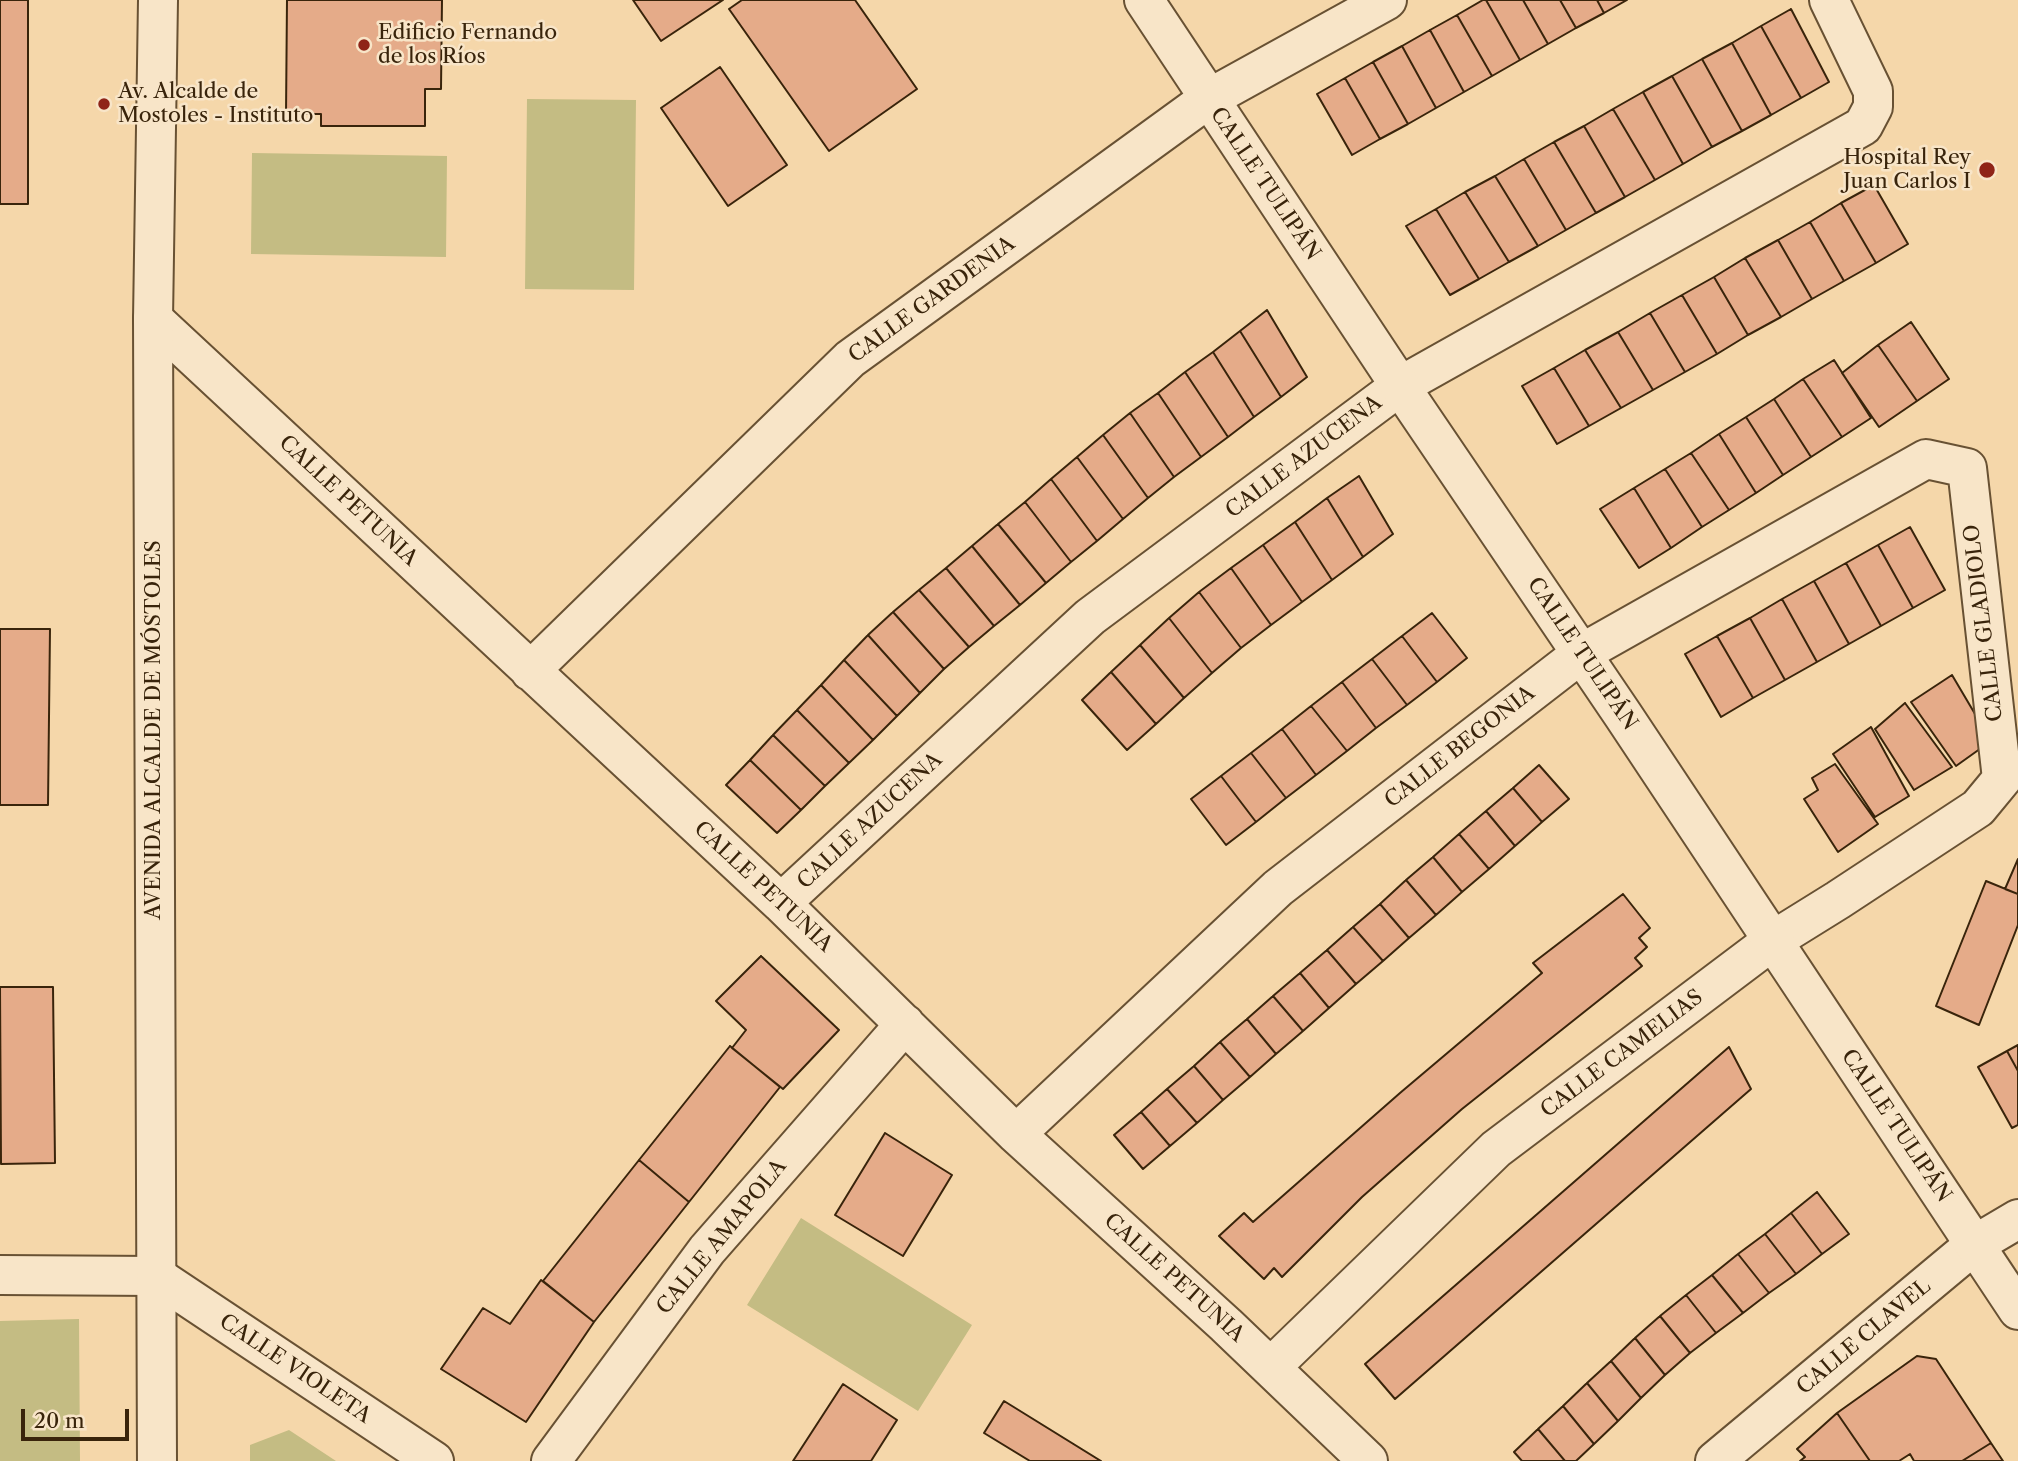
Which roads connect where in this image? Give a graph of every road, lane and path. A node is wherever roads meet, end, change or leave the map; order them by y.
1 (158, 0) edge
2 (1144, 0) edge
3 (1388, 0) edge
4 (1829, 0) edge
5 (1209, 100) junction
6 (153, 319) junction
7 (1400, 386) junction
8 (1967, 468) joint
9 (1582, 653) junction
10 (530, 671) junction
11 (2002, 779) joint
12 (781, 903) junction
13 (1772, 941) junction
14 (905, 1024) junction
15 (1016, 1134) junction
16 (2018, 1219) edge
17 (1974, 1245) junction
18 (0, 1275) edge
19 (156, 1276) junction
20 (2018, 1310) edge
21 (1270, 1367) junction
22 (157, 1461) edge
23 (434, 1461) edge
24 (551, 1461) edge
25 (1368, 1461) edge
26 (1715, 1461) edge

1 - 6 street, AVENIDA ALCALDE DE MÓSTOLES
2 - 5 street, CALLE TULIPÁN
3 - 5 street, CALLE GARDENIA
4 - 7 street, CALLE AZUCENA
5 - 7 street, CALLE TULIPÁN
5 - 10 street, CALLE GARDENIA
6 - 10 street, CALLE PETUNIA
6 - 19 street, AVENIDA ALCALDE DE MÓSTOLES
7 - 9 street, CALLE TULIPÁN
7 - 12 street, CALLE AZUCENA
8 - 9 street, CALLE BEGONIA
8 - 11 street, CALLE GLADIOLO
9 - 13 street, CALLE TULIPÁN
9 - 15 street, CALLE BEGONIA
10 - 12 street, CALLE PETUNIA
11 - 13 street, CALLE CAMELIAS
12 - 14 street, CALLE PETUNIA
13 - 17 street, CALLE TULIPÁN
13 - 21 street, CALLE CAMELIAS
14 - 15 street, CALLE PETUNIA
14 - 24 street, CALLE AMAPOLA
15 - 21 street, CALLE PETUNIA
16 - 17 street, CALLE CLAVEL
17 - 20 street, CALLE TULIPÁN
17 - 26 street, CALLE CLAVEL
18 - 19 street
19 - 22 street, AVENIDA ALCALDE DE MÓSTOLES
19 - 23 street, CALLE VIOLETA
21 - 25 street, CALLE PETUNIA

